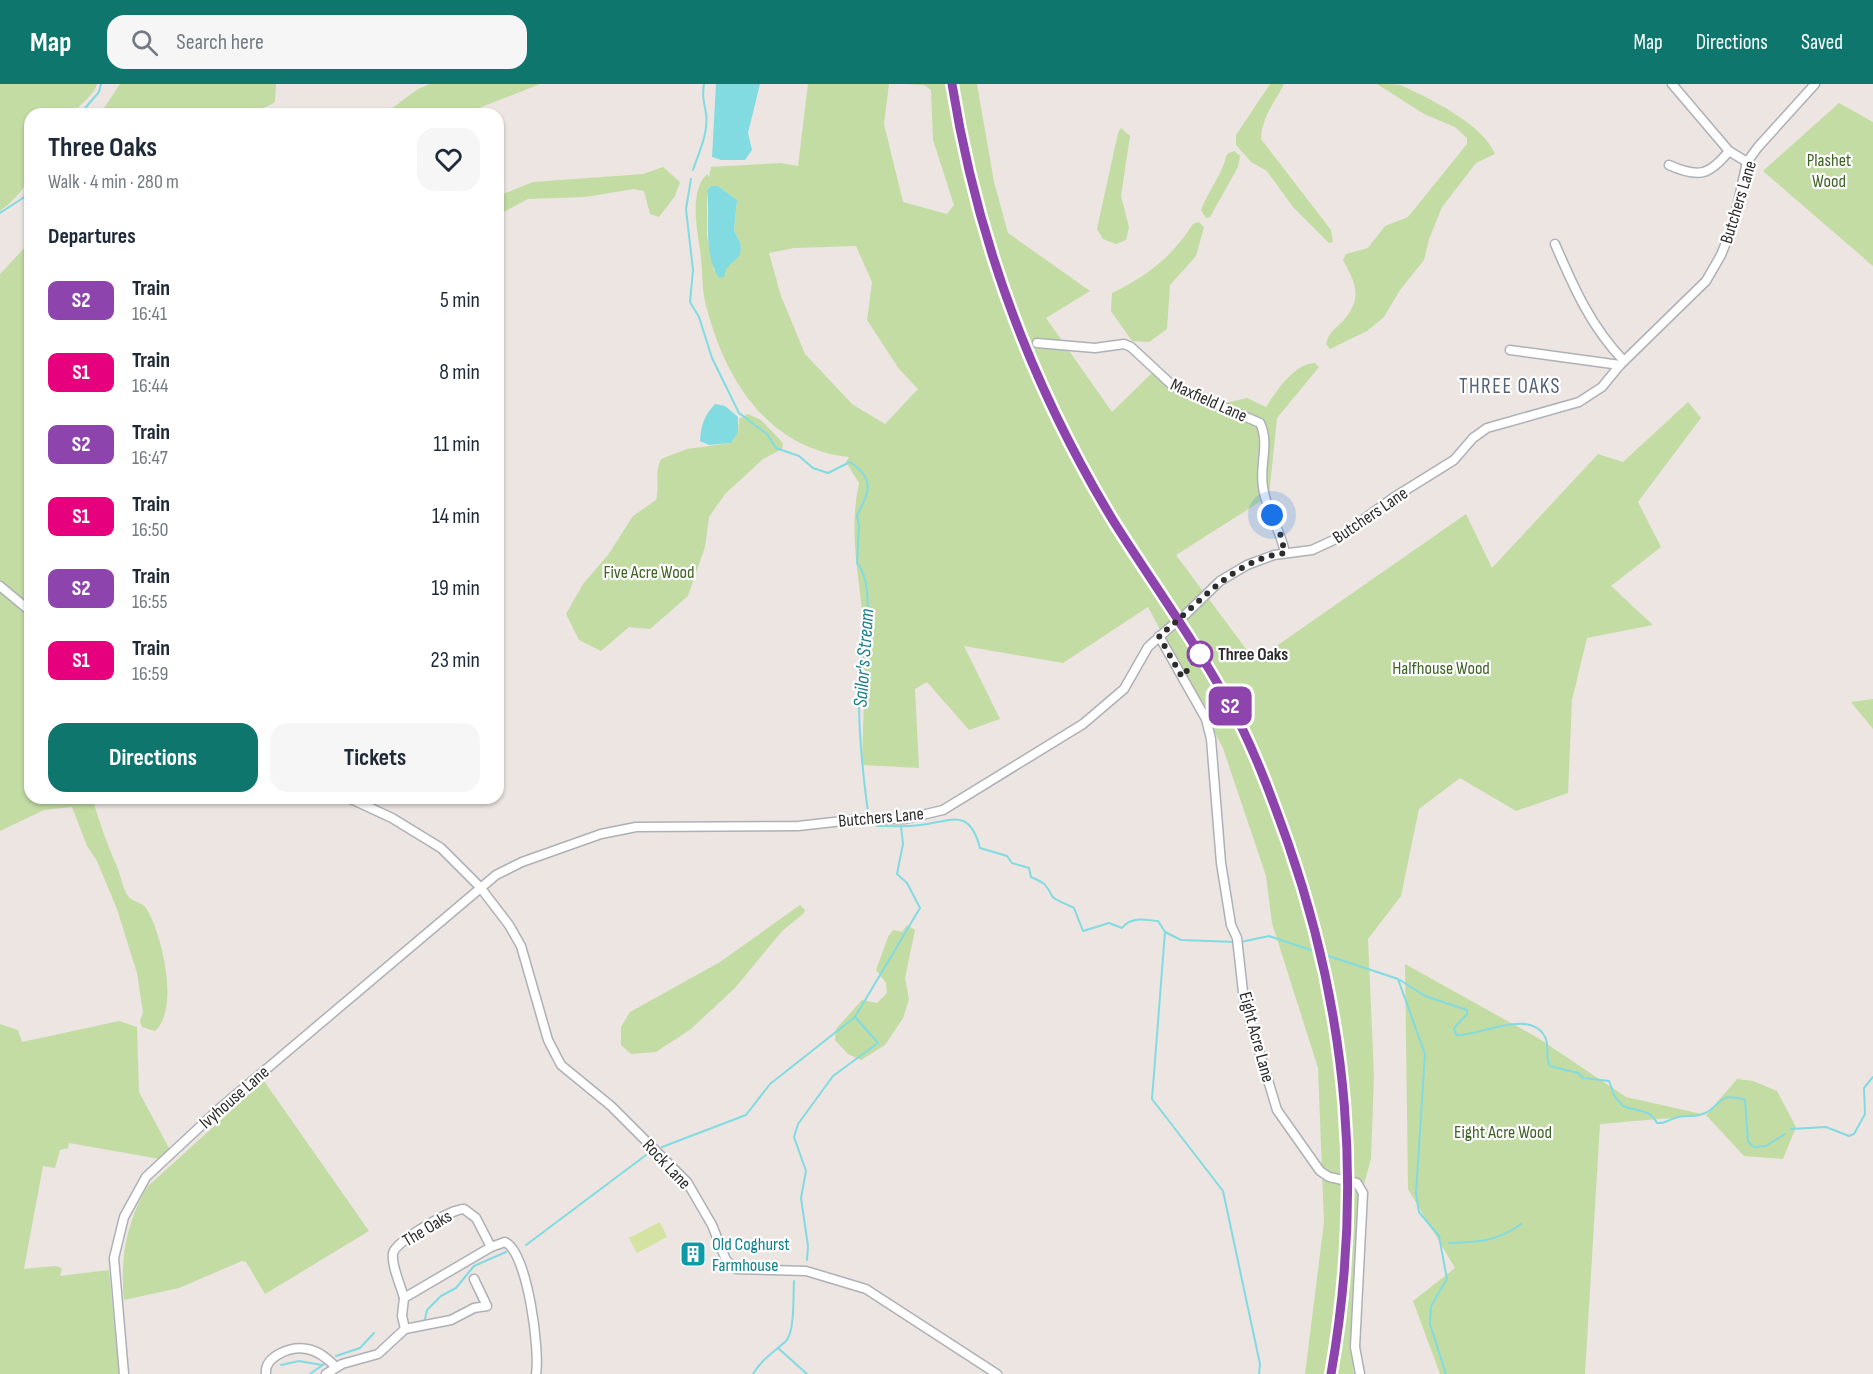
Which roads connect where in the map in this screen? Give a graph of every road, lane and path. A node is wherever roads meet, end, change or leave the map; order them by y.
1 (1672, 84) edge
2 (1815, 84) edge
3 (1729, 151) junction
4 (1747, 162) junction
5 (1669, 165) dead end
6 (1556, 244) dead end
7 (1037, 343) dead end
8 (1510, 350) dead end
9 (1622, 363) junction
10 (1285, 553) junction
11 (0, 586) edge
12 (24, 606) edge
13 (1159, 636) junction
14 (362, 804) edge
15 (480, 887) junction
16 (491, 1247) junction
17 (474, 1279) dead end
18 (404, 1298) junction
19 (405, 1329) junction
20 (336, 1367) junction
21 (124, 1374) edge
22 (266, 1374) edge
23 (326, 1374) edge
24 (536, 1374) edge
25 (997, 1374) edge
26 (1360, 1374) edge

1 - 3 street
2 - 4 street, Butchers Lane
3 - 4 street
3 - 5 street
4 - 9 street, Butchers Lane
6 - 9 street
7 - 10 street, Maxfield Lane
8 - 9 street
9 - 10 street, Butchers Lane
10 - 13 street, Butchers Lane, bridge
11 - 12 street
13 - 15 street, Butchers Lane
13 - 26 street, Eight Acre Lane
14 - 15 street, Rock Lane
15 - 21 street, Ivyhouse Lane
15 - 25 street, Rock Lane
16 - 18 street
16 - 18 street, The Oaks
16 - 24 street
17 - 19 street
18 - 19 street
19 - 20 street
20 - 22 street
20 - 23 street

